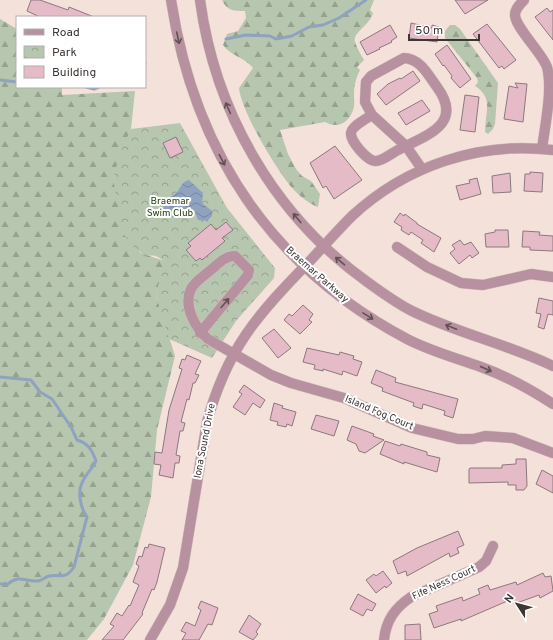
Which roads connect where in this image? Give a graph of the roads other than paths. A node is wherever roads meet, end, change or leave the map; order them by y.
1 (172, 0) edge
2 (200, 0) edge
3 (524, 0) edge
4 (372, 115) junction
5 (406, 146) junction
6 (542, 149) junction
7 (553, 150) edge
8 (422, 169) junction
9 (323, 247) junction
10 (397, 247) dead end
11 (304, 267) junction
12 (553, 277) edge
13 (200, 333) junction
14 (233, 354) junction
15 (553, 366) edge
16 (553, 404) edge
17 (553, 453) edge
18 (493, 546) dead end
19 (150, 640) edge
20 (384, 640) edge

1 -> 11 street, Braemar Parkway
9 -> 2 street
3 - 6 street
4 - 5 street
4 - 5 street
4 - 5 street
5 - 8 street
6 - 7 street, Iona Sound Drive
6 - 8 street, Iona Sound Drive
8 - 9 street, Iona Sound Drive
9 - 11 street, Iona Sound Drive
15 -> 9 street
10 - 12 street
11 - 14 street, Iona Sound Drive
11 -> 16 street, Braemar Parkway
13 -> 13 street
13 - 14 street, Island Fog Court
14 - 17 street, Island Fog Court
14 - 19 street, Iona Sound Drive
18 - 20 street, Fife Ness Court

